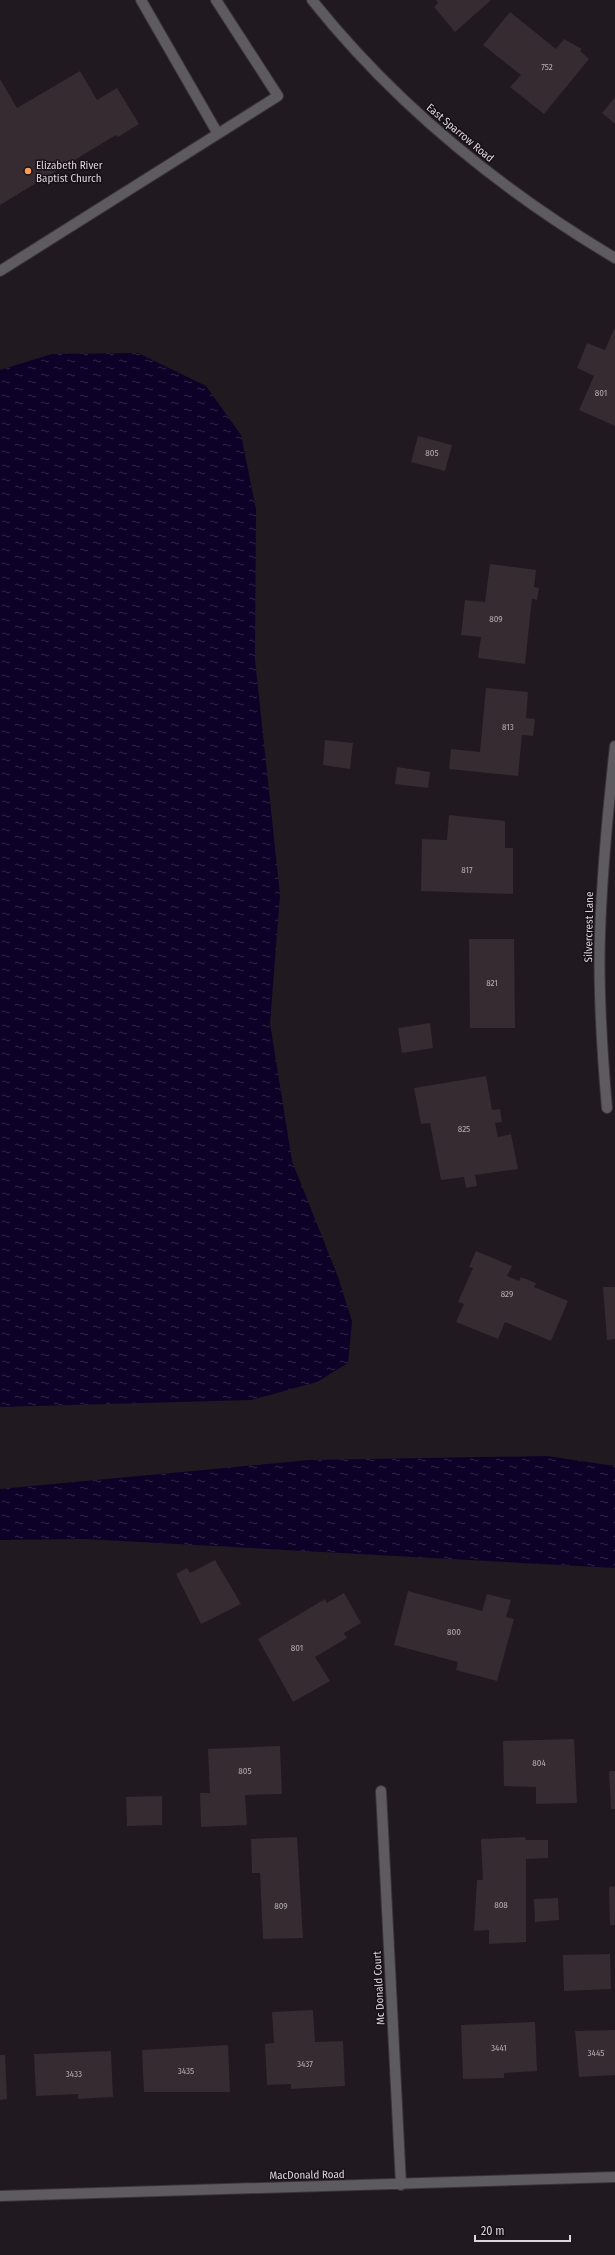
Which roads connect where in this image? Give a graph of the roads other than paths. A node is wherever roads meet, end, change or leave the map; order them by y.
1 (141, 0) edge
2 (216, 0) edge
3 (312, 0) edge
4 (218, 134) junction
5 (615, 258) edge
6 (0, 272) edge
7 (615, 746) edge
8 (607, 1108) dead end
9 (381, 1791) dead end
10 (615, 2177) edge
11 (402, 2185) junction
12 (0, 2196) edge

1 - 4 street
2 - 4 street
3 - 5 street, East Sparrow Road
4 - 6 street
7 - 8 street, Silvercrest Lane
9 - 11 street, Mc Donald Court
10 - 11 street, MacDonald Road
11 - 12 street, MacDonald Road

